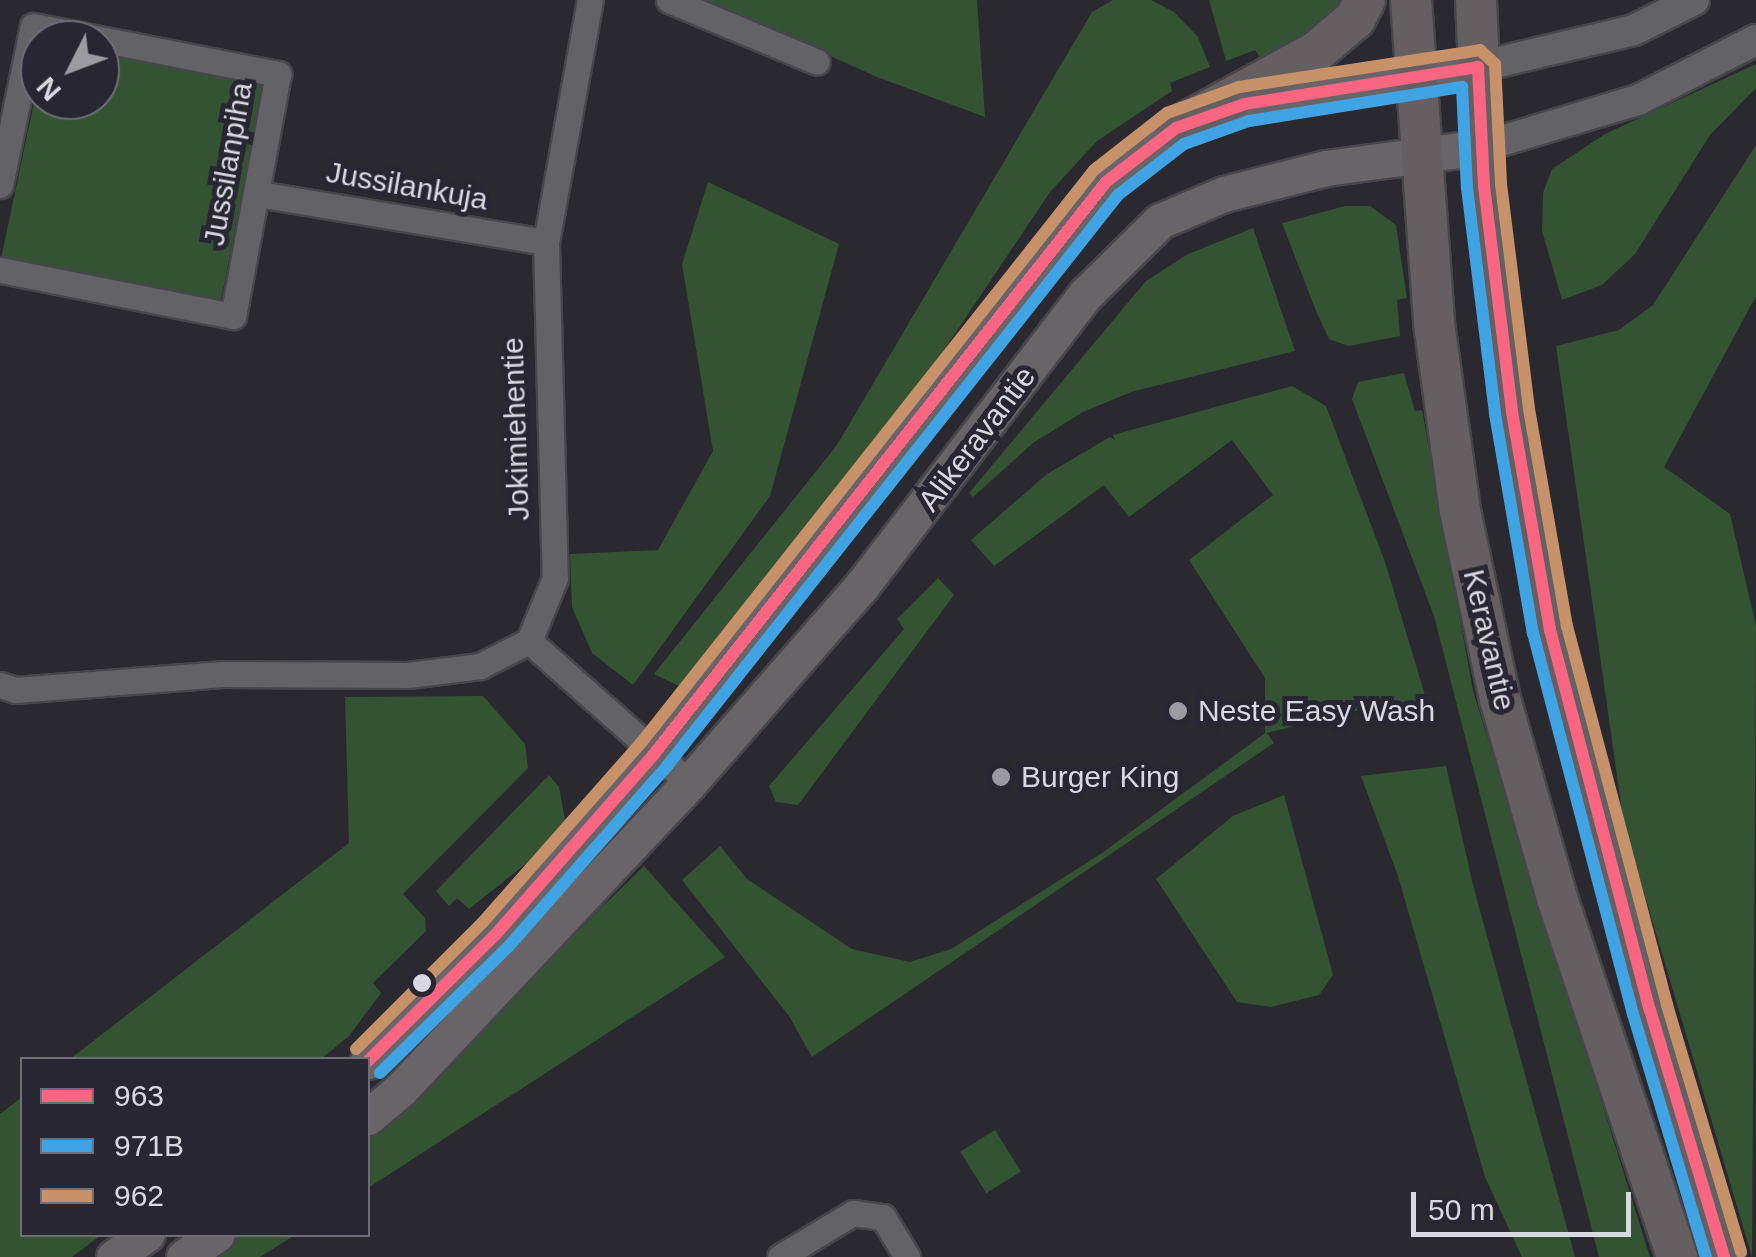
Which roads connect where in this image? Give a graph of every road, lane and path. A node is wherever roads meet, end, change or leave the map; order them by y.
1 (590, 0) edge
2 (669, 0) edge
3 (1365, 0) edge
4 (1410, 0) edge
5 (1476, 0) edge
6 (1694, 0) edge
7 (1756, 40) edge
8 (817, 62) dead end
9 (1478, 67) junction
10 (1414, 77) junction
11 (1176, 128) junction
12 (1481, 147) junction
13 (1420, 156) junction
14 (0, 185) edge
15 (258, 194) junction
16 (546, 242) junction
17 (0, 270) edge
18 (529, 640) junction
19 (0, 685) edge
20 (654, 754) junction
21 (689, 783) junction
22 (370, 1059) edge
23 (370, 1115) edge
24 (143, 1237) edge
25 (213, 1237) edge
26 (114, 1257) edge
27 (184, 1257) edge
28 (780, 1257) edge
29 (907, 1257) edge
30 (1677, 1257) edge
31 (1724, 1257) edge

1 - 16 street, Jokimiehentie
2 - 8 street
3 - 11 main road
4 - 10 main road, Keravantie
5 - 9 main road, Keravantie
6 - 9 street, Alikeravantie
7 - 12 street, Alikeravantie
9 - 10 main road, Alikeravantie
9 - 12 main road, Keravantie
10 - 11 main road, Alikeravantie
10 - 13 main road, Keravantie
11 - 20 main road, Alikeravantie
12 - 13 main road, Alikeravantie
12 - 31 main road, Keravantie
13 - 21 main road, Alikeravantie
13 - 30 main road, Keravantie
14 - 15 street, Jussilanpiha
15 - 16 street, Jussilankuja
15 - 17 street, Jussilanpiha
16 - 18 street, Jokimiehentie
18 - 19 street
18 - 20 street
20 - 21 street
20 - 22 main road, Alikeravantie
21 - 23 main road, Alikeravantie
24 - 26 main road
25 - 27 main road
28 - 29 street

